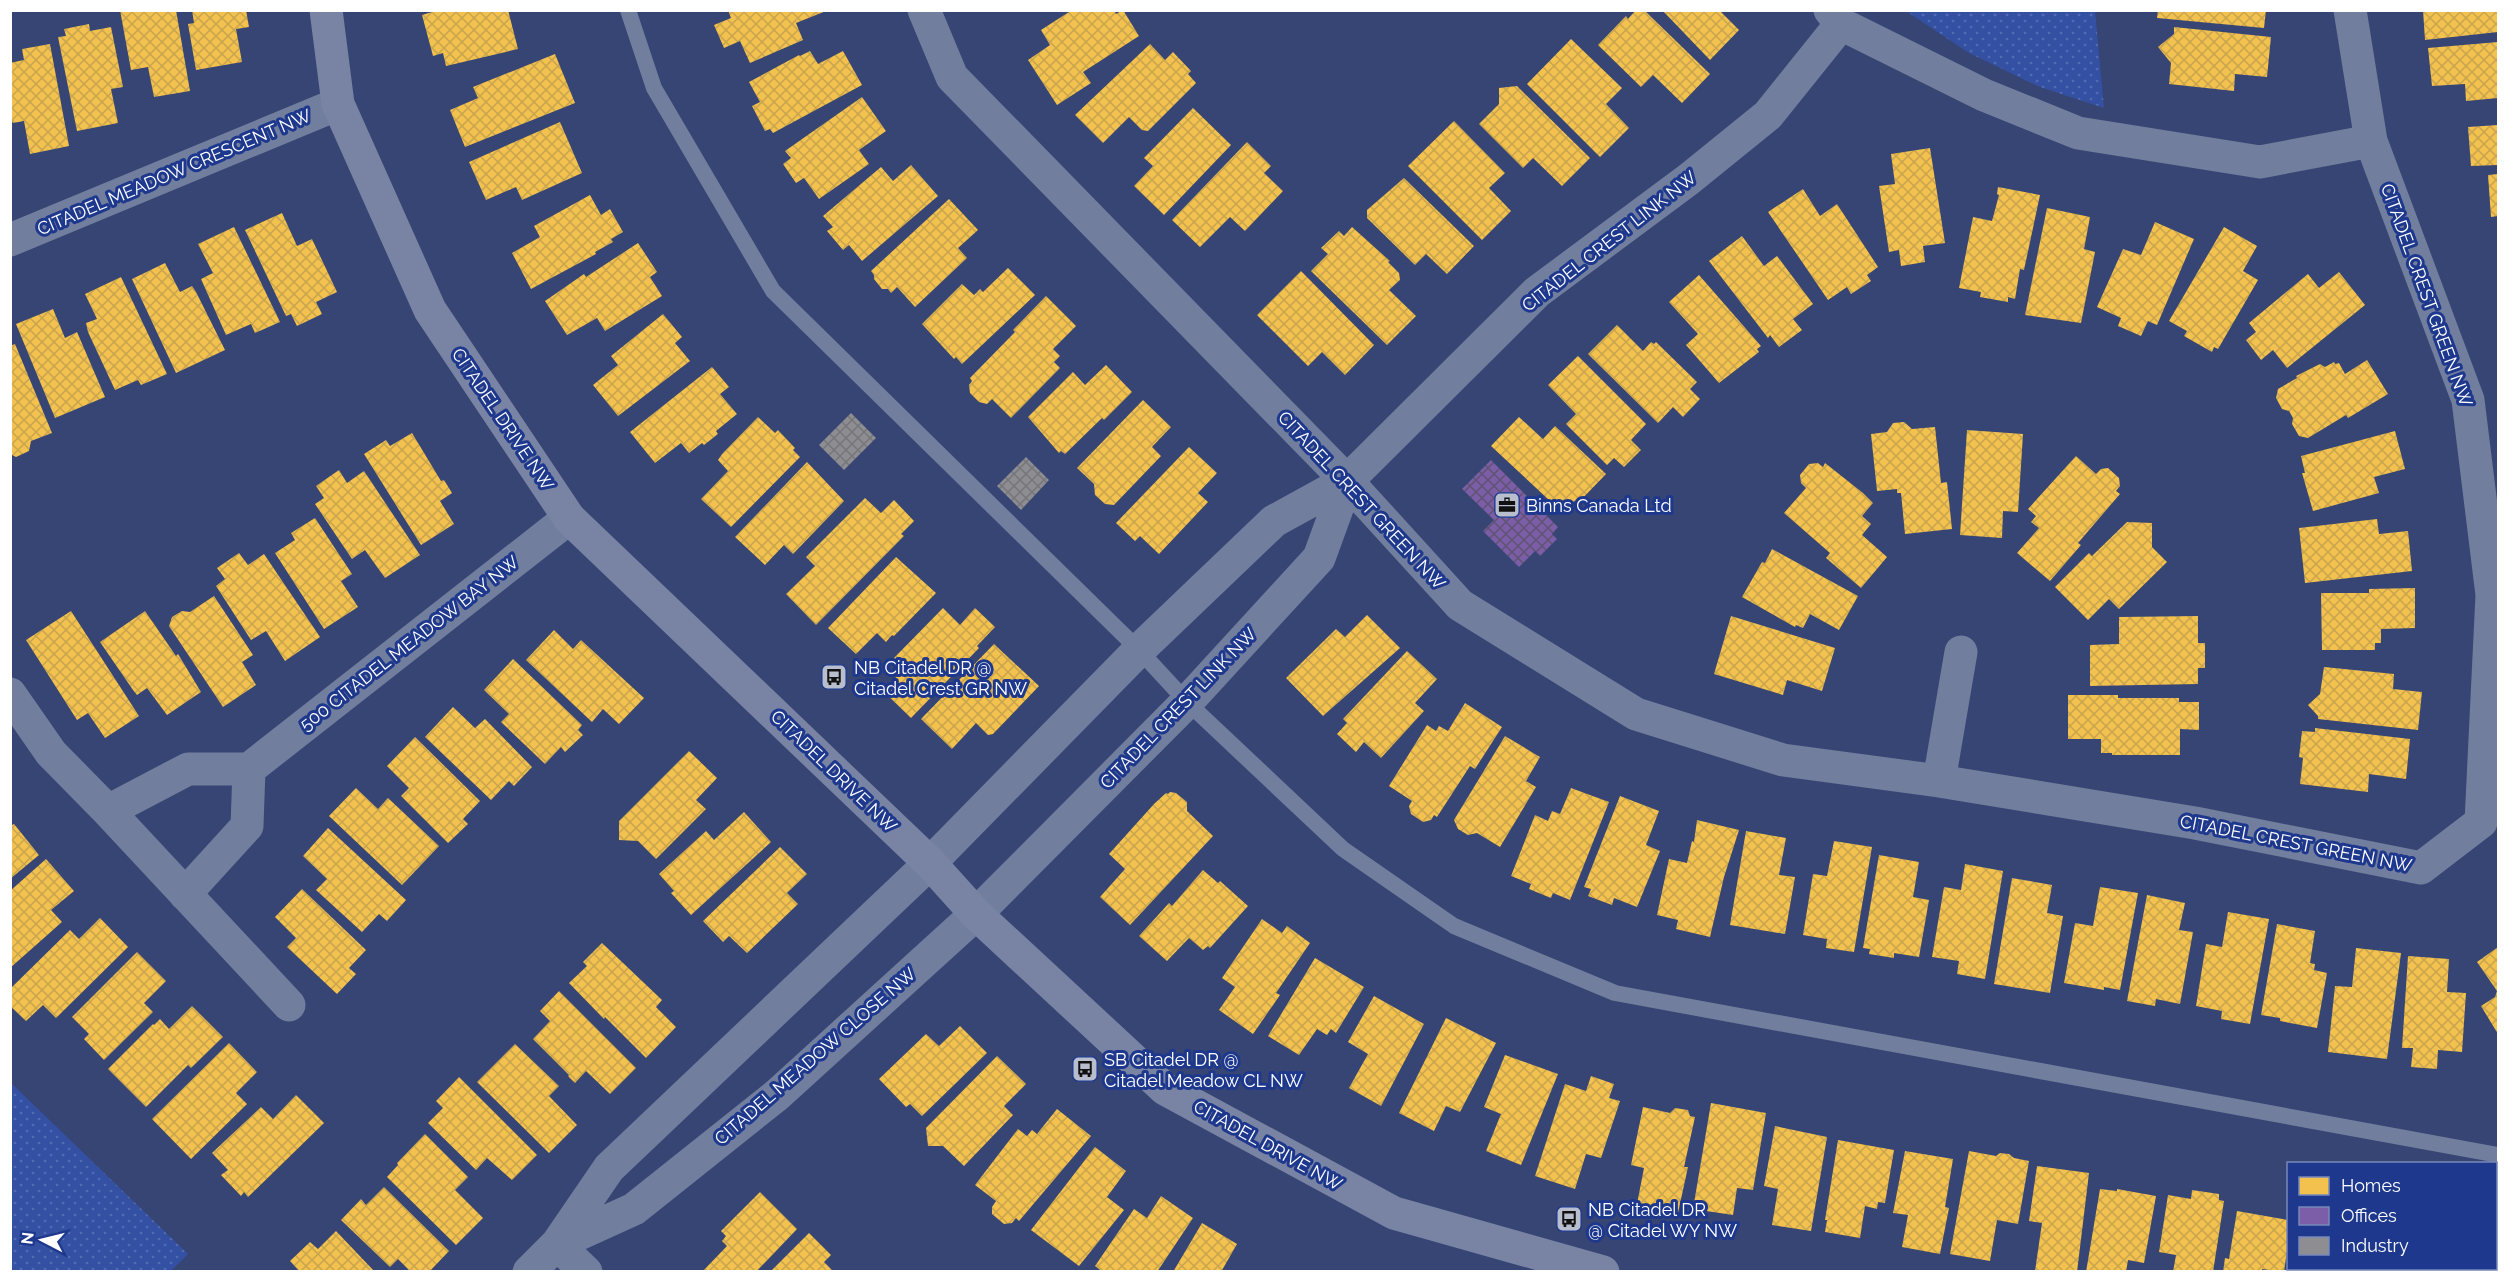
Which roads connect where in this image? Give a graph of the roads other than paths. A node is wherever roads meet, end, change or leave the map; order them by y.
1 (326, 10) edge
2 (628, 10) edge
3 (924, 10) edge
4 (2350, 10) edge
5 (1835, 17) edge
6 (338, 104) junction
7 (2371, 141) junction
8 (10, 240) edge
9 (1347, 481) junction
10 (569, 518) junction
11 (1139, 650) junction
12 (1960, 652) dead end
13 (10, 694) edge
14 (1187, 702) junction
15 (249, 769) junction
16 (1939, 782) junction
17 (108, 811) junction
18 (930, 863) junction
19 (185, 894) junction
20 (976, 914) junction
21 (289, 1005) dead end
22 (2499, 1155) edge
23 (556, 1244) junction
24 (529, 1272) edge
25 (586, 1272) edge
26 (1603, 1272) edge

1 - 6 street, CITADEL DRIVE NW
2 - 11 lane
3 - 9 street, CITADEL CREST GREEN NW
4 - 7 street, CITADEL CREST GREEN NW
5 - 7 street
5 - 9 street, CITADEL CREST LINK NW
6 - 8 street, CITADEL MEADOW CRESCENT NW
6 - 10 street, CITADEL DRIVE NW
7 - 16 street, CITADEL CREST GREEN NW
9 - 11 street, CITADEL CREST LINK NW
9 - 14 street, CITADEL CREST LINK NW
9 - 16 street, CITADEL CREST GREEN NW
10 - 15 street, 500 CITADEL MEADOW BAY NW
10 - 18 street, CITADEL DRIVE NW
11 - 14 lane
11 - 18 street, CITADEL CREST LINK NW
12 - 16 street
13 - 17 street
14 - 20 street, CITADEL CREST LINK NW
14 - 22 lane
15 - 17 street
15 - 19 street
17 - 19 street
18 - 20 street, CITADEL DRIVE NW
18 - 23 street, CITADEL MEADOW CLOSE NW
19 - 21 street
20 - 23 street, CITADEL MEADOW CLOSE NW
20 - 26 street, CITADEL DRIVE NW
23 - 24 street, CITADEL MEADOW CLOSE NW
23 - 25 street

